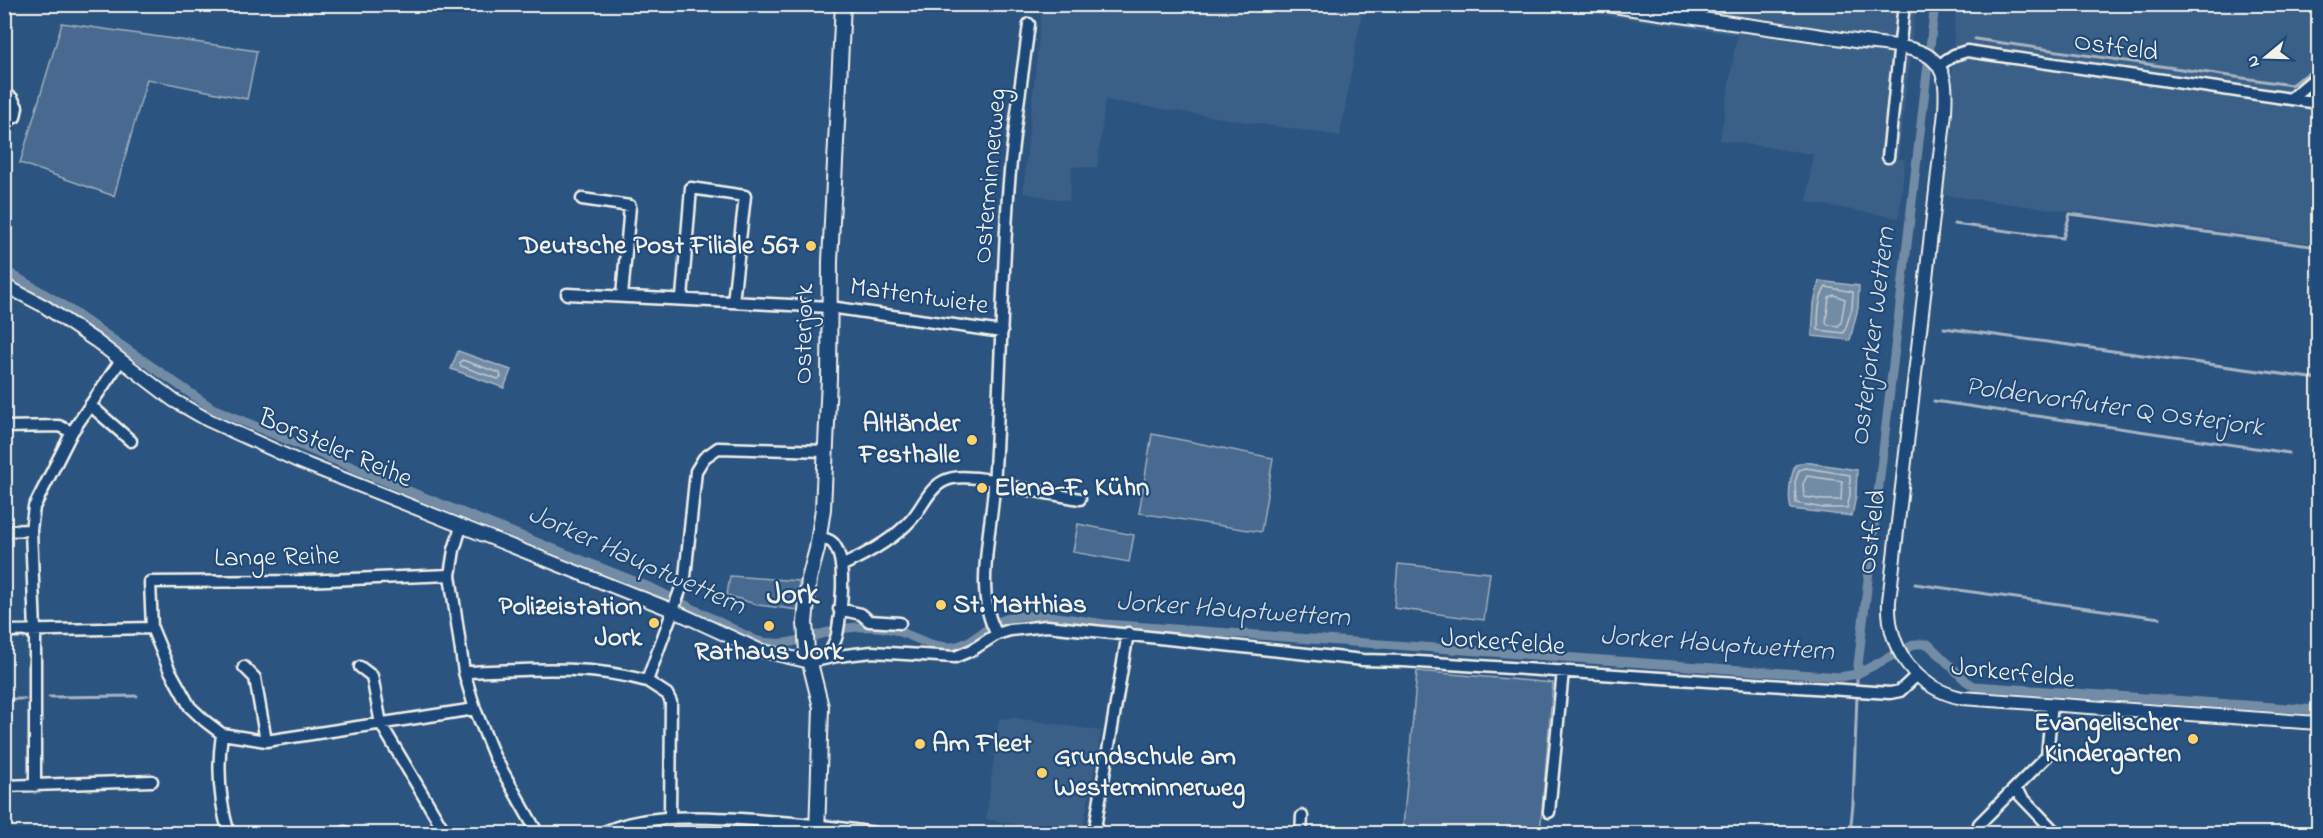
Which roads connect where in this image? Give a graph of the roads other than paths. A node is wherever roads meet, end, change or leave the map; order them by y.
1 (843, 4) edge
2 (1601, 4) edge
3 (1904, 4) edge
4 (1029, 24) dead end
5 (1900, 48) junction
6 (1937, 64) junction
7 (2319, 80) edge
8 (4, 96) edge
9 (2291, 98) junction
10 (2319, 103) edge
11 (4, 122) edge
12 (1888, 157) dead end
13 (582, 199) dead end
14 (4, 285) edge
15 (567, 294) dead end
16 (622, 296) junction
17 (682, 298) junction
18 (733, 302) junction
19 (830, 307) junction
20 (1002, 332) junction
21 (121, 360) junction
22 (90, 405) junction
23 (4, 427) edge
24 (72, 432) junction
25 (131, 441) dead end
26 (826, 451) junction
27 (994, 482) junction
28 (1080, 499) dead end
29 (461, 527) junction
30 (32, 530) junction
31 (4, 531) edge
32 (819, 537) junction
33 (841, 566) junction
34 (450, 575) junction
35 (675, 602) junction
36 (839, 609) junction
37 (900, 623) dead end
38 (152, 628) junction
39 (994, 629) junction
40 (35, 631) junction
41 (4, 632) edge
42 (1128, 633) junction
43 (831, 657) junction
44 (810, 662) junction
45 (244, 666) dead end
46 (360, 668) dead end
47 (1563, 671) junction
48 (464, 672) junction
49 (1917, 675) junction
50 (647, 681) junction
51 (2052, 704) junction
52 (475, 709) junction
53 (2319, 723) edge
54 (381, 724) junction
55 (222, 734) junction
56 (266, 741) junction
57 (152, 781) dead end
58 (4, 786) edge
59 (35, 786) junction
60 (2015, 790) junction
61 (1549, 812) dead end
62 (670, 816) junction
63 (1302, 816) dead end
64 (818, 829) edge
65 (229, 834) edge
66 (446, 834) edge
67 (538, 834) edge
68 (600, 834) edge
69 (881, 834) edge
70 (1094, 834) edge
71 (1301, 834) edge
72 (1978, 834) edge
73 (2057, 834) edge

1 - 19 main road, Osterjork
2 - 5 street
3 - 5 street
4 - 20 street, Osterminnerweg
5 - 6 street
5 - 12 street
6 - 9 street, Ostfeld
6 - 49 street, Ostfeld
7 - 9 street
8 - 11 street
9 - 10 street, Ostfeld
13 - 16 street
14 - 21 street, Borsteler Reihe
15 - 16 street, Mattentwiete
16 - 17 street, Mattentwiete
17 - 18 street, Mattentwiete
17 - 18 street
18 - 19 street, Mattentwiete
19 - 20 street, Mattentwiete
19 - 26 main road, Osterjork
20 - 27 street, Osterminnerweg
21 - 22 street
21 - 29 street, Borsteler Reihe
22 - 24 street
22 - 25 street
23 - 24 street
24 - 30 street
26 - 32 main road, Osterjork
26 - 35 street
27 - 28 street
27 - 33 street
27 - 39 street, Osterminnerweg
29 - 34 street
29 - 35 street, Borsteler Reihe
30 - 31 street
30 - 40 street
32 - 33 street
32 - 44 main road, Osterjork
33 - 36 street
34 - 38 street, Lange Reihe
34 - 48 street
35 - 44 street, Borsteler Reihe
35 - 50 street
36 - 37 street
36 - 43 street
38 - 40 street
38 - 55 street
39 - 42 street, Jorkerfelde
39 - 43 street
40 - 41 street
40 - 59 street
42 - 47 street, Jorkerfelde
42 - 70 street
43 - 44 street
44 - 64 main road, Osterjork
45 - 56 street
46 - 54 street
47 - 49 street, Jorkerfelde
47 - 61 street
48 - 50 street
48 - 52 street
49 - 51 street, Jorkerfelde
50 - 62 street
51 - 53 street, Jorkerfelde
51 - 60 street
52 - 54 street
52 - 67 street
54 - 56 street
54 - 66 street
55 - 56 street
55 - 65 street
57 - 59 street
58 - 59 street
60 - 72 street
60 - 73 street
62 - 64 street
62 - 68 street
63 - 71 street
64 - 69 street

